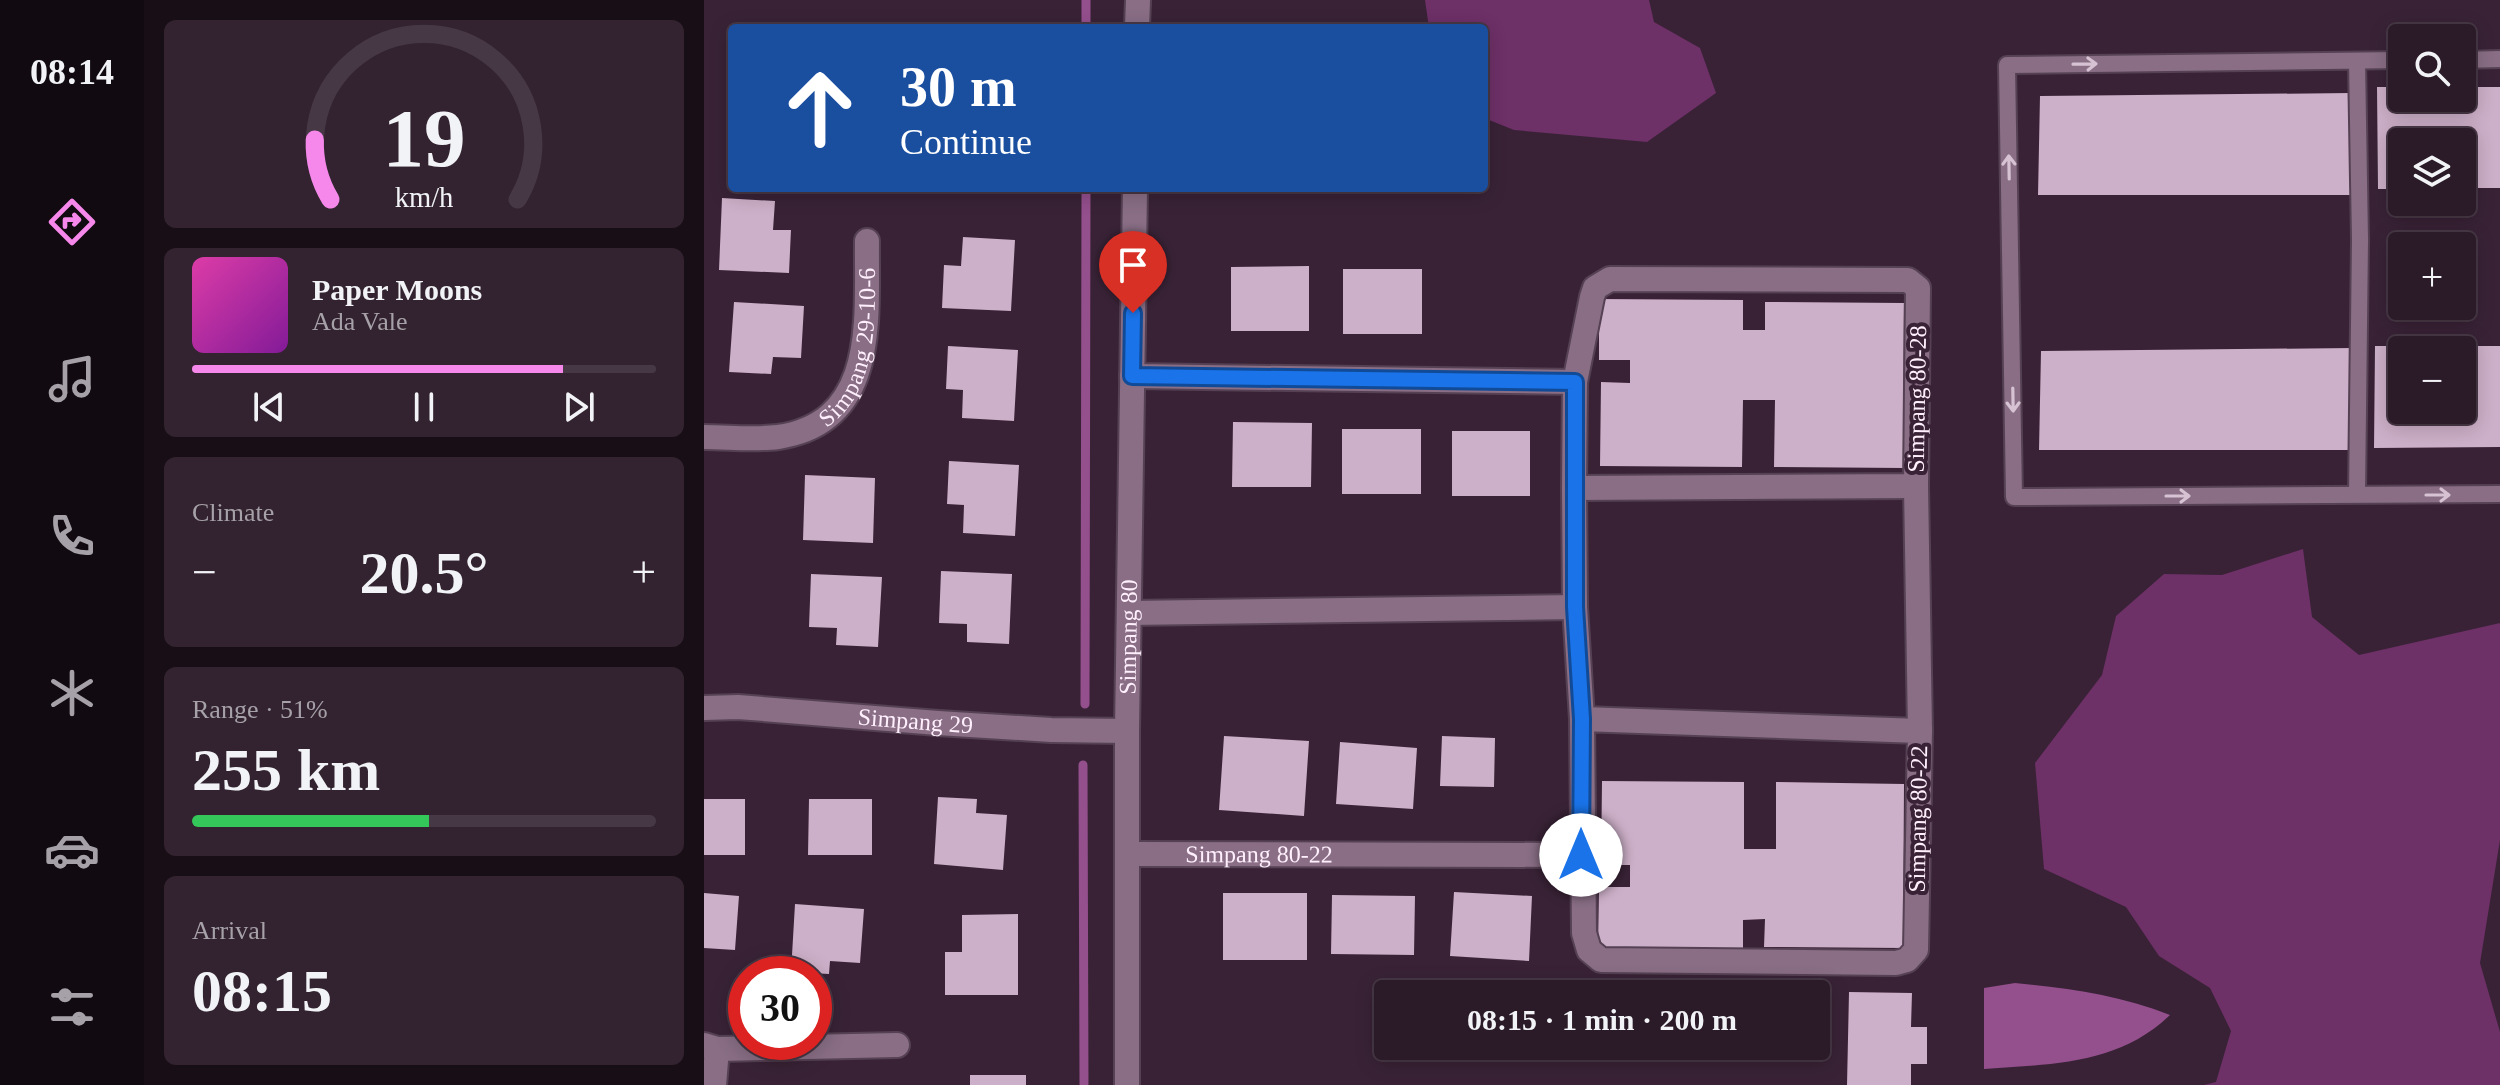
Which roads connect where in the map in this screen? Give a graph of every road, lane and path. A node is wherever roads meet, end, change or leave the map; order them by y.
1 (1138, 0) edge
2 (1137, 24) edge
3 (2500, 59) edge
4 (2388, 60) edge
5 (2476, 60) edge
6 (2357, 61) junction
7 (1135, 192) edge
8 (867, 241) dead end
9 (1132, 376) junction
10 (1575, 382) junction
11 (704, 437) edge
12 (1916, 486) junction
13 (1574, 488) junction
14 (2500, 494) edge
15 (2357, 495) junction
16 (1575, 607) junction
17 (1129, 613) junction
18 (704, 708) edge
19 (1582, 719) junction
20 (1127, 731) junction
21 (1920, 731) junction
22 (1127, 854) junction
23 (1581, 855) junction
24 (897, 1045) dead end
25 (711, 1047) edge
26 (714, 1085) edge
27 (1127, 1085) edge

1 - 2 street
3 - 5 lane
4 - 6 lane
6 - 15 lane
6 - 15 lane
7 - 9 street, Simpang 80
8 - 11 street, Simpang 29-10-6
9 - 10 street
9 - 17 street, Simpang 80
10 - 12 street, Simpang 80-28
10 - 13 street, Simpang 80-28
12 - 13 street, Simpang 80-28
12 - 21 street
13 - 16 street
15 -> 14 lane
16 - 17 street
16 - 19 street
17 - 20 street, Simpang 80
18 - 20 street, Simpang 29
19 - 21 street, Simpang 80-22
19 - 23 street, Simpang 80-22
20 - 22 street, Simpang 80
21 - 23 street, Simpang 80-22
22 - 23 street, Simpang 80-22
22 - 27 street, Simpang 80
24 - 25 street
25 - 26 street

